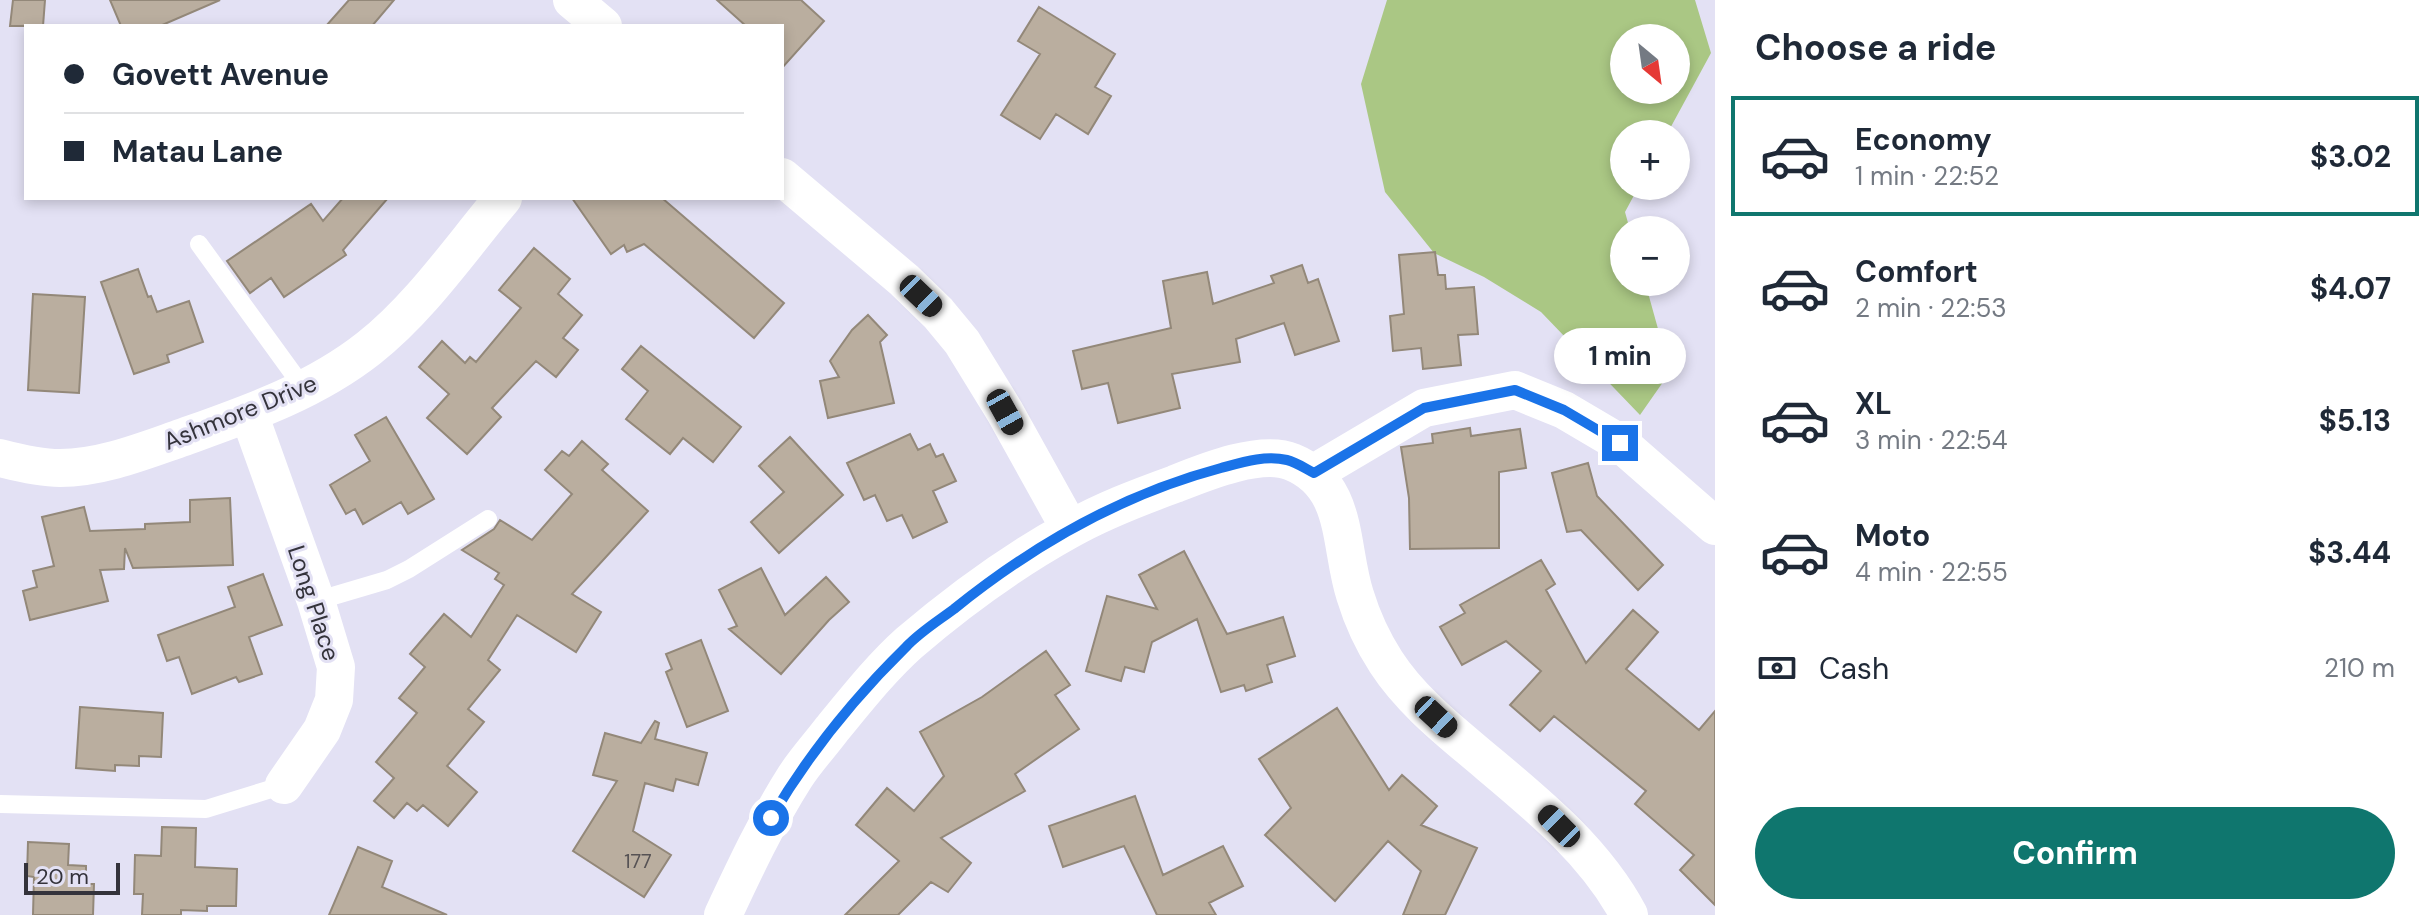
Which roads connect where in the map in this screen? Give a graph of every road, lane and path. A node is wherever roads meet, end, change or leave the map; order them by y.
1 (572, 0) edge
2 (601, 24) edge
3 (784, 179) edge
4 (501, 200) edge
5 (199, 244) dead end
6 (305, 390) junction
7 (249, 414) junction
8 (0, 458) edge
9 (1314, 473) junction
10 (488, 519) dead end
11 (1715, 526) edge
12 (1070, 529) junction
13 (316, 601) junction
14 (284, 785) joint
15 (0, 804) edge
16 (723, 915) edge
17 (1629, 915) edge

1 - 2 street
3 - 12 street
4 - 6 street, Ashmore Drive
5 - 6 lane
6 - 7 street, Ashmore Drive
7 - 8 street, Ashmore Drive
7 - 13 street, Long Place
9 - 11 street
9 - 12 street
9 - 17 street
10 - 13 lane
12 - 16 street
13 - 14 street, Long Place
14 - 15 lane

